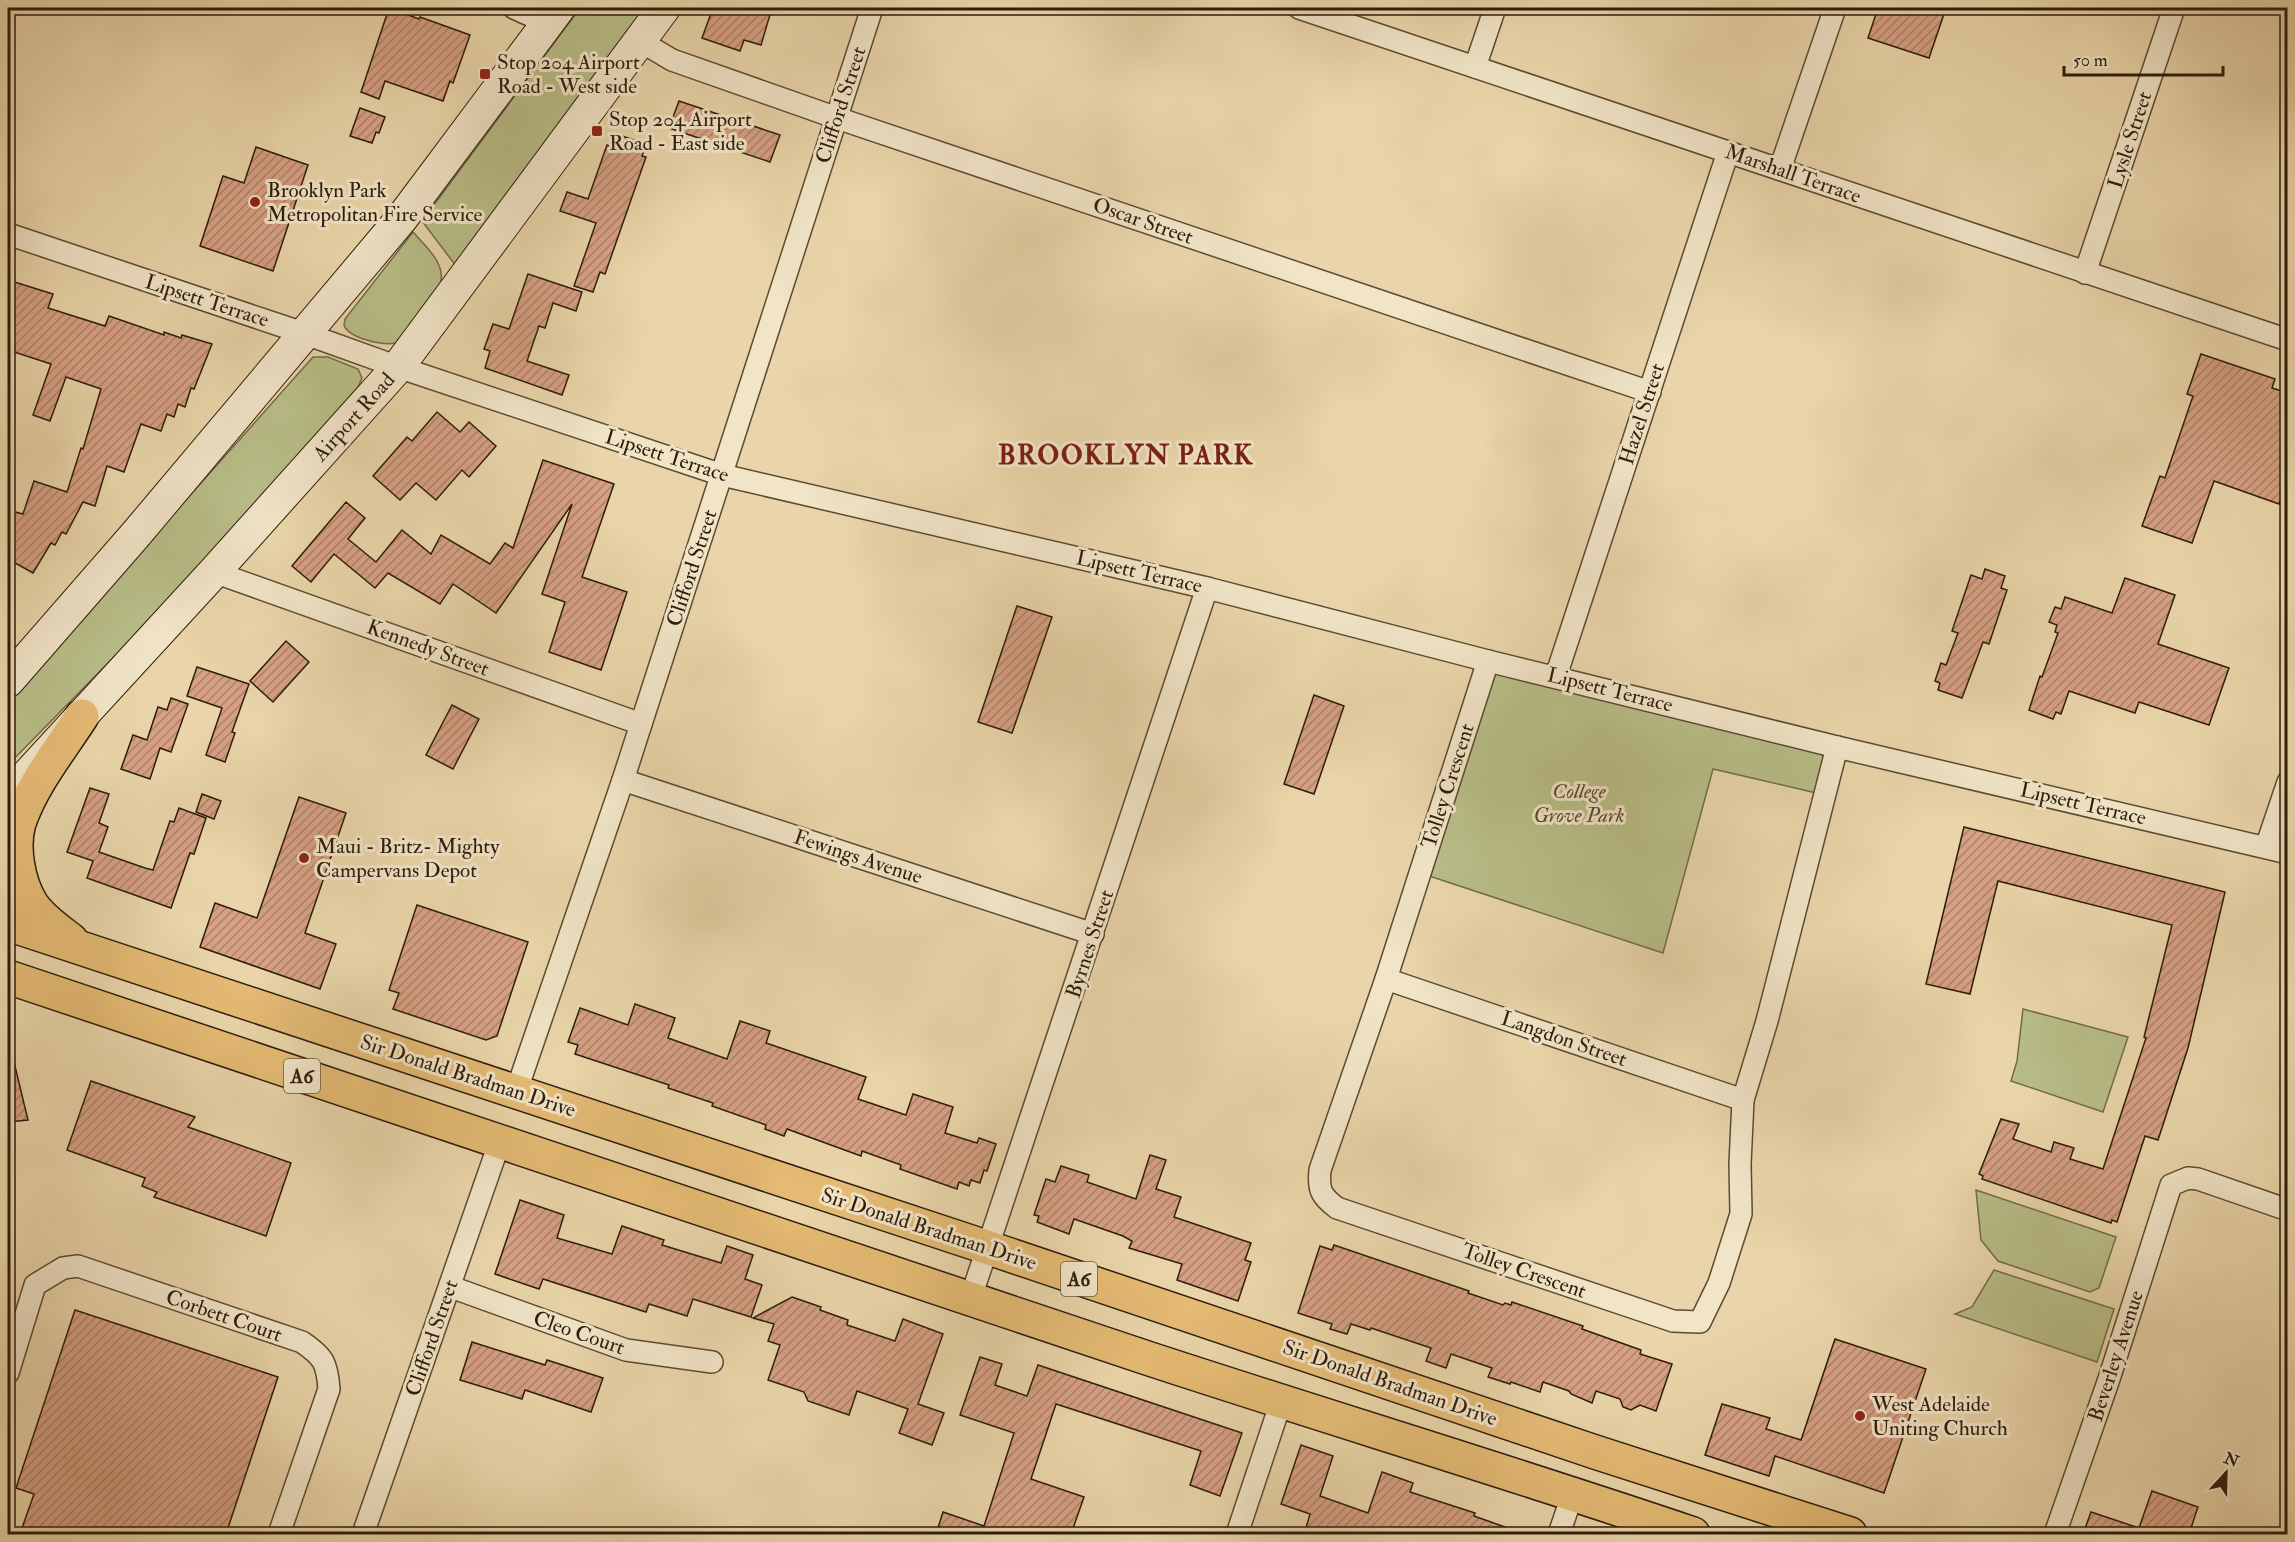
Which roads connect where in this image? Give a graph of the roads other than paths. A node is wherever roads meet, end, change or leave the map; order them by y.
1 (514, 8) edge
2 (664, 8) edge
3 (872, 8) edge
4 (1299, 8) edge
5 (1495, 8) edge
6 (1835, 8) edge
7 (2174, 8) edge
8 (553, 15) edge
9 (640, 40) junction
10 (1475, 67) junction
11 (837, 118) junction
12 (1728, 152) junction
13 (1780, 169) junction
14 (8, 234) edge
15 (2085, 273) junction
16 (306, 334) junction
17 (2288, 340) edge
18 (398, 367) junction
19 (1650, 392) junction
20 (722, 475) junction
21 (214, 572) junction
22 (1207, 588) junction
23 (1488, 661) junction
24 (10, 674) edge
25 (1556, 676) junction
26 (82, 716) junction
27 (641, 724) junction
28 (1838, 747) junction
29 (623, 780) junction
30 (2288, 782) edge
31 (8, 796) edge
32 (2266, 847) junction
33 (2288, 853) edge
34 (8, 924) edge
35 (1093, 934) junction
36 (85, 950) junction
37 (8, 977) edge
38 (1386, 979) junction
39 (8, 993) edge
40 (105, 1010) junction
41 (516, 1092) junction
42 (1743, 1100) junction
43 (500, 1141) junction
44 (2288, 1210) edge
45 (988, 1248) junction
46 (450, 1287) junction
47 (970, 1300) junction
48 (712, 1362) dead end
49 (8, 1373) edge
50 (1421, 1393) junction
51 (1281, 1402) junction
52 (1440, 1452) junction
53 (1573, 1494) junction
54 (369, 1533) edge
55 (279, 1534) edge
56 (1237, 1534) edge
57 (1560, 1534) edge
58 (1693, 1534) edge
59 (1850, 1534) edge
60 (2055, 1534) edge

1 - 8 street
2 - 9 main road, Airport Road
3 - 11 street, Clifford Street
4 - 10 street, Marshall Terrace
5 - 10 street
6 - 13 street
7 - 15 street, Lysle Street
8 - 16 main road
9 - 11 street, Oscar Street
9 - 18 main road, Airport Road
10 - 12 street, Marshall Terrace
11 - 19 street, Oscar Street
11 - 20 street, Clifford Street
12 - 13 street, Marshall Terrace
12 - 19 street, Hazel Street
13 - 15 street, Marshall Terrace
14 - 16 street, Lipsett Terrace
15 - 17 street, Marshall Terrace
16 - 18 street, Lipsett Terrace
16 - 24 main road
18 - 20 street, Lipsett Terrace
18 - 21 main road, Airport Road
19 - 25 street, Hazel Street
20 - 22 street, Lipsett Terrace
20 - 27 street, Clifford Street
21 - 26 main road, Airport Road
21 - 27 street, Kennedy Street
22 - 23 street, Lipsett Terrace
22 - 35 street, Byrnes Street
23 - 25 street, Lipsett Terrace
23 - 38 street, Tolley Crescent
25 - 28 street, Lipsett Terrace
26 - 31 main road, Airport Road
26 - 36 main road
27 - 29 street, Clifford Street
28 - 32 street, Lipsett Terrace
28 - 42 street, Tolley Crescent
29 - 35 street, Fewings Avenue
29 - 41 street, Clifford Street
30 - 32 street
32 - 33 street, Lipsett Terrace
34 - 36 main road, Sir Donald Bradman Drive / A6
35 - 45 street, Byrnes Street
36 - 41 main road, Sir Donald Bradman Drive / A6
37 - 40 main road, A6
38 - 42 street, Langdon Street
38 - 42 street, Tolley Crescent
39 - 40 main road
40 - 43 main road, A6
41 - 45 main road, Sir Donald Bradman Drive / A6
43 - 46 street, Clifford Street
43 - 47 main road, A6
44 - 60 street, Beverley Avenue
45 - 47 street, Byrnes Street
45 - 50 main road, Sir Donald Bradman Drive / A6
46 - 48 street, Cleo Court
46 - 54 street, Clifford Street
47 - 51 main road, A6
49 - 55 street, Corbett Court
50 - 52 main road
50 - 59 main road, Sir Donald Bradman Drive / A6
51 - 52 main road, A6
51 - 56 street
52 - 53 main road, A6
53 - 57 street
53 - 58 main road, A6

